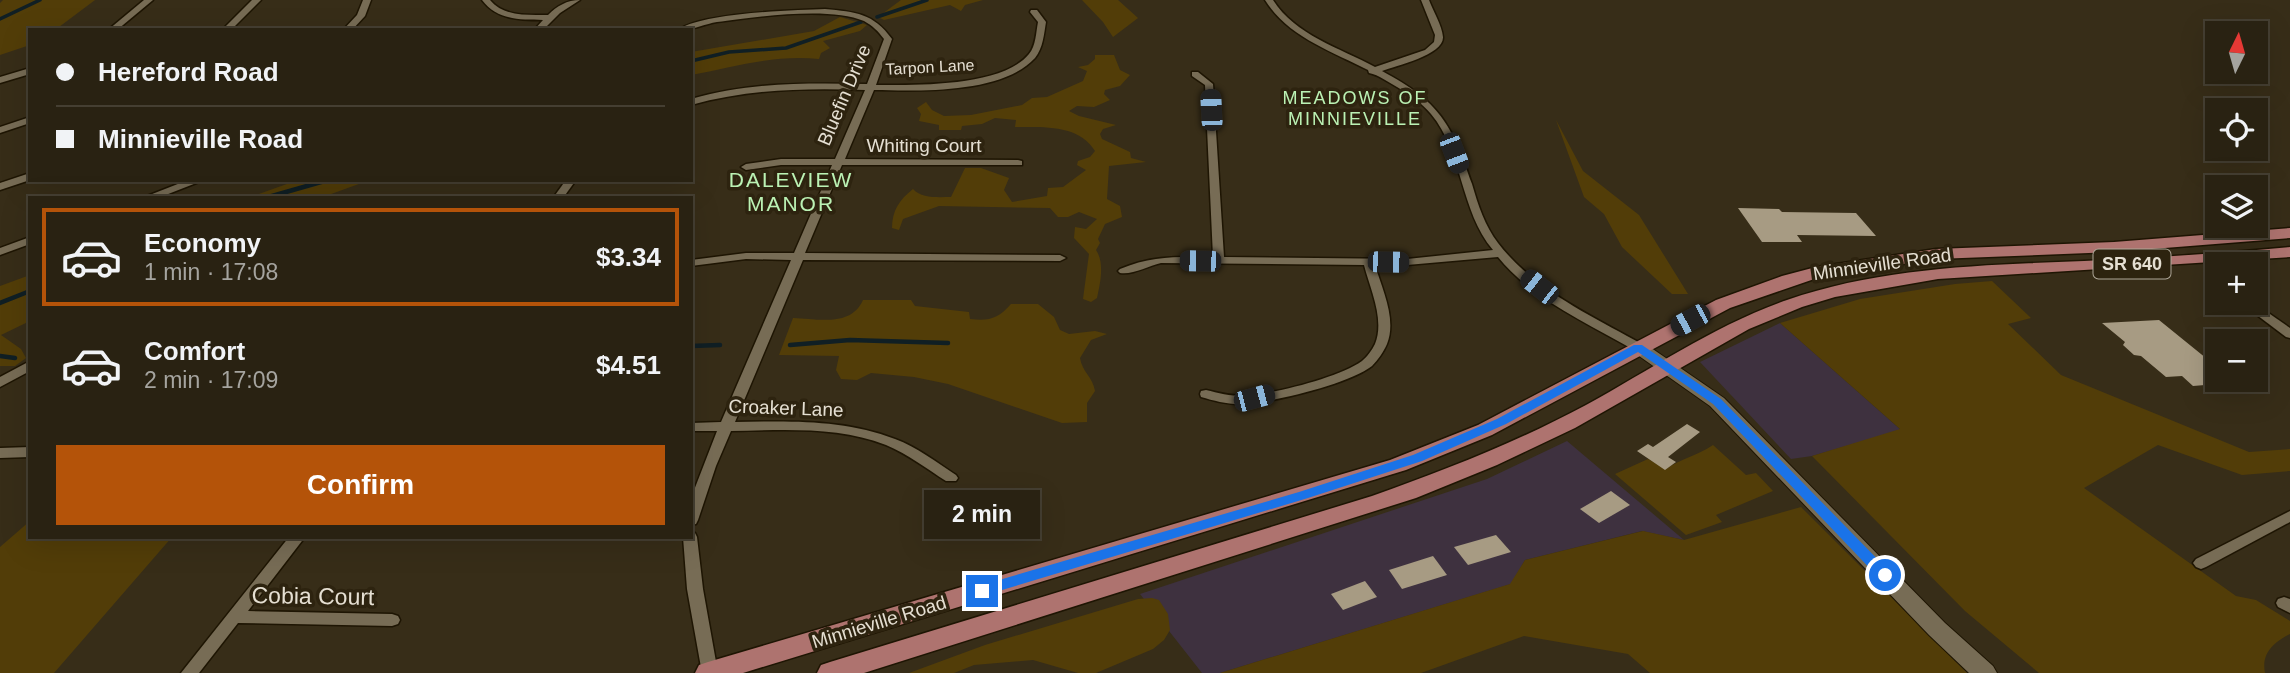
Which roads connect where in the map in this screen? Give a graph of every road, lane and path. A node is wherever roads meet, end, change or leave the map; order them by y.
1 (149, 0) edge
2 (257, 0) edge
3 (367, 0) edge
4 (486, 0) edge
5 (576, 0) edge
6 (1269, 0) edge
7 (1425, 0) edge
8 (1034, 12) dead end
9 (550, 18) junction
10 (114, 28) edge
11 (228, 28) edge
12 (349, 28) edge
13 (540, 28) edge
14 (687, 28) edge
15 (1373, 71) junction
16 (28, 72) edge
17 (1195, 74) dead end
18 (0, 80) edge
19 (871, 86) junction
20 (693, 102) edge
21 (28, 121) edge
22 (0, 130) edge
23 (838, 162) junction
24 (1018, 163) dead end
25 (746, 167) dead end
26 (28, 177) edge
27 (193, 182) edge
28 (0, 187) edge
29 (153, 196) edge
30 (2290, 233) edge
31 (28, 241) edge
32 (0, 252) edge
33 (2290, 252) edge
34 (1500, 253) junction
35 (798, 256) junction
36 (1060, 258) dead end
37 (1219, 261) junction
38 (693, 262) edge
39 (1369, 262) junction
40 (1124, 271) dead end
41 (2265, 315) edge
42 (2288, 331) edge
43 (1638, 347) junction
44 (1667, 365) junction
45 (28, 366) edge
46 (0, 383) edge
47 (1206, 394) dead end
48 (693, 427) edge
49 (725, 427) junction
50 (28, 452) edge
51 (0, 453) edge
52 (951, 478) dead end
53 (693, 513) edge
54 (2290, 516) edge
55 (296, 539) edge
56 (690, 539) edge
57 (2201, 563) dead end
58 (233, 617) junction
59 (392, 620) dead end
60 (189, 673) edge
61 (710, 673) edge
62 (830, 673) edge
63 (1985, 673) edge

1 - 10 street
2 - 11 street
3 - 12 street
4 - 9 street
5 - 9 street
6 - 15 street
7 - 15 street
8 - 19 street, Tarpon Lane
9 - 13 street
14 - 19 street, Bluefin Drive
15 - 34 street
16 - 18 street
17 - 37 street
19 - 20 street, Tarpon Lane
19 - 23 street, Bluefin Drive
21 - 22 street
23 - 24 street, Whiting Court
23 - 25 street, Whiting Court
23 - 35 street, Bluefin Drive
26 - 28 street
27 - 29 street
30 - 43 main road, Minnieville Road / SR 640
31 - 32 street
33 - 44 main road, Minnieville Road / SR 640
34 - 39 street
34 - 43 street
35 - 36 street
35 - 38 street
35 - 49 street, Bluefin Drive
37 - 39 street
37 - 40 street
39 - 47 street
41 - 42 street
43 - 44 street
43 - 61 main road, Minnieville Road / SR 640
44 - 62 main road, Minnieville Road / SR 640
44 - 63 street
45 - 46 street
48 - 49 street, Croaker Lane
49 - 52 street, Croaker Lane
49 - 53 street, Bluefin Drive
50 - 51 street
54 - 57 street
55 - 58 street
56 - 61 street
58 - 59 street, Cobia Court
58 - 60 street

